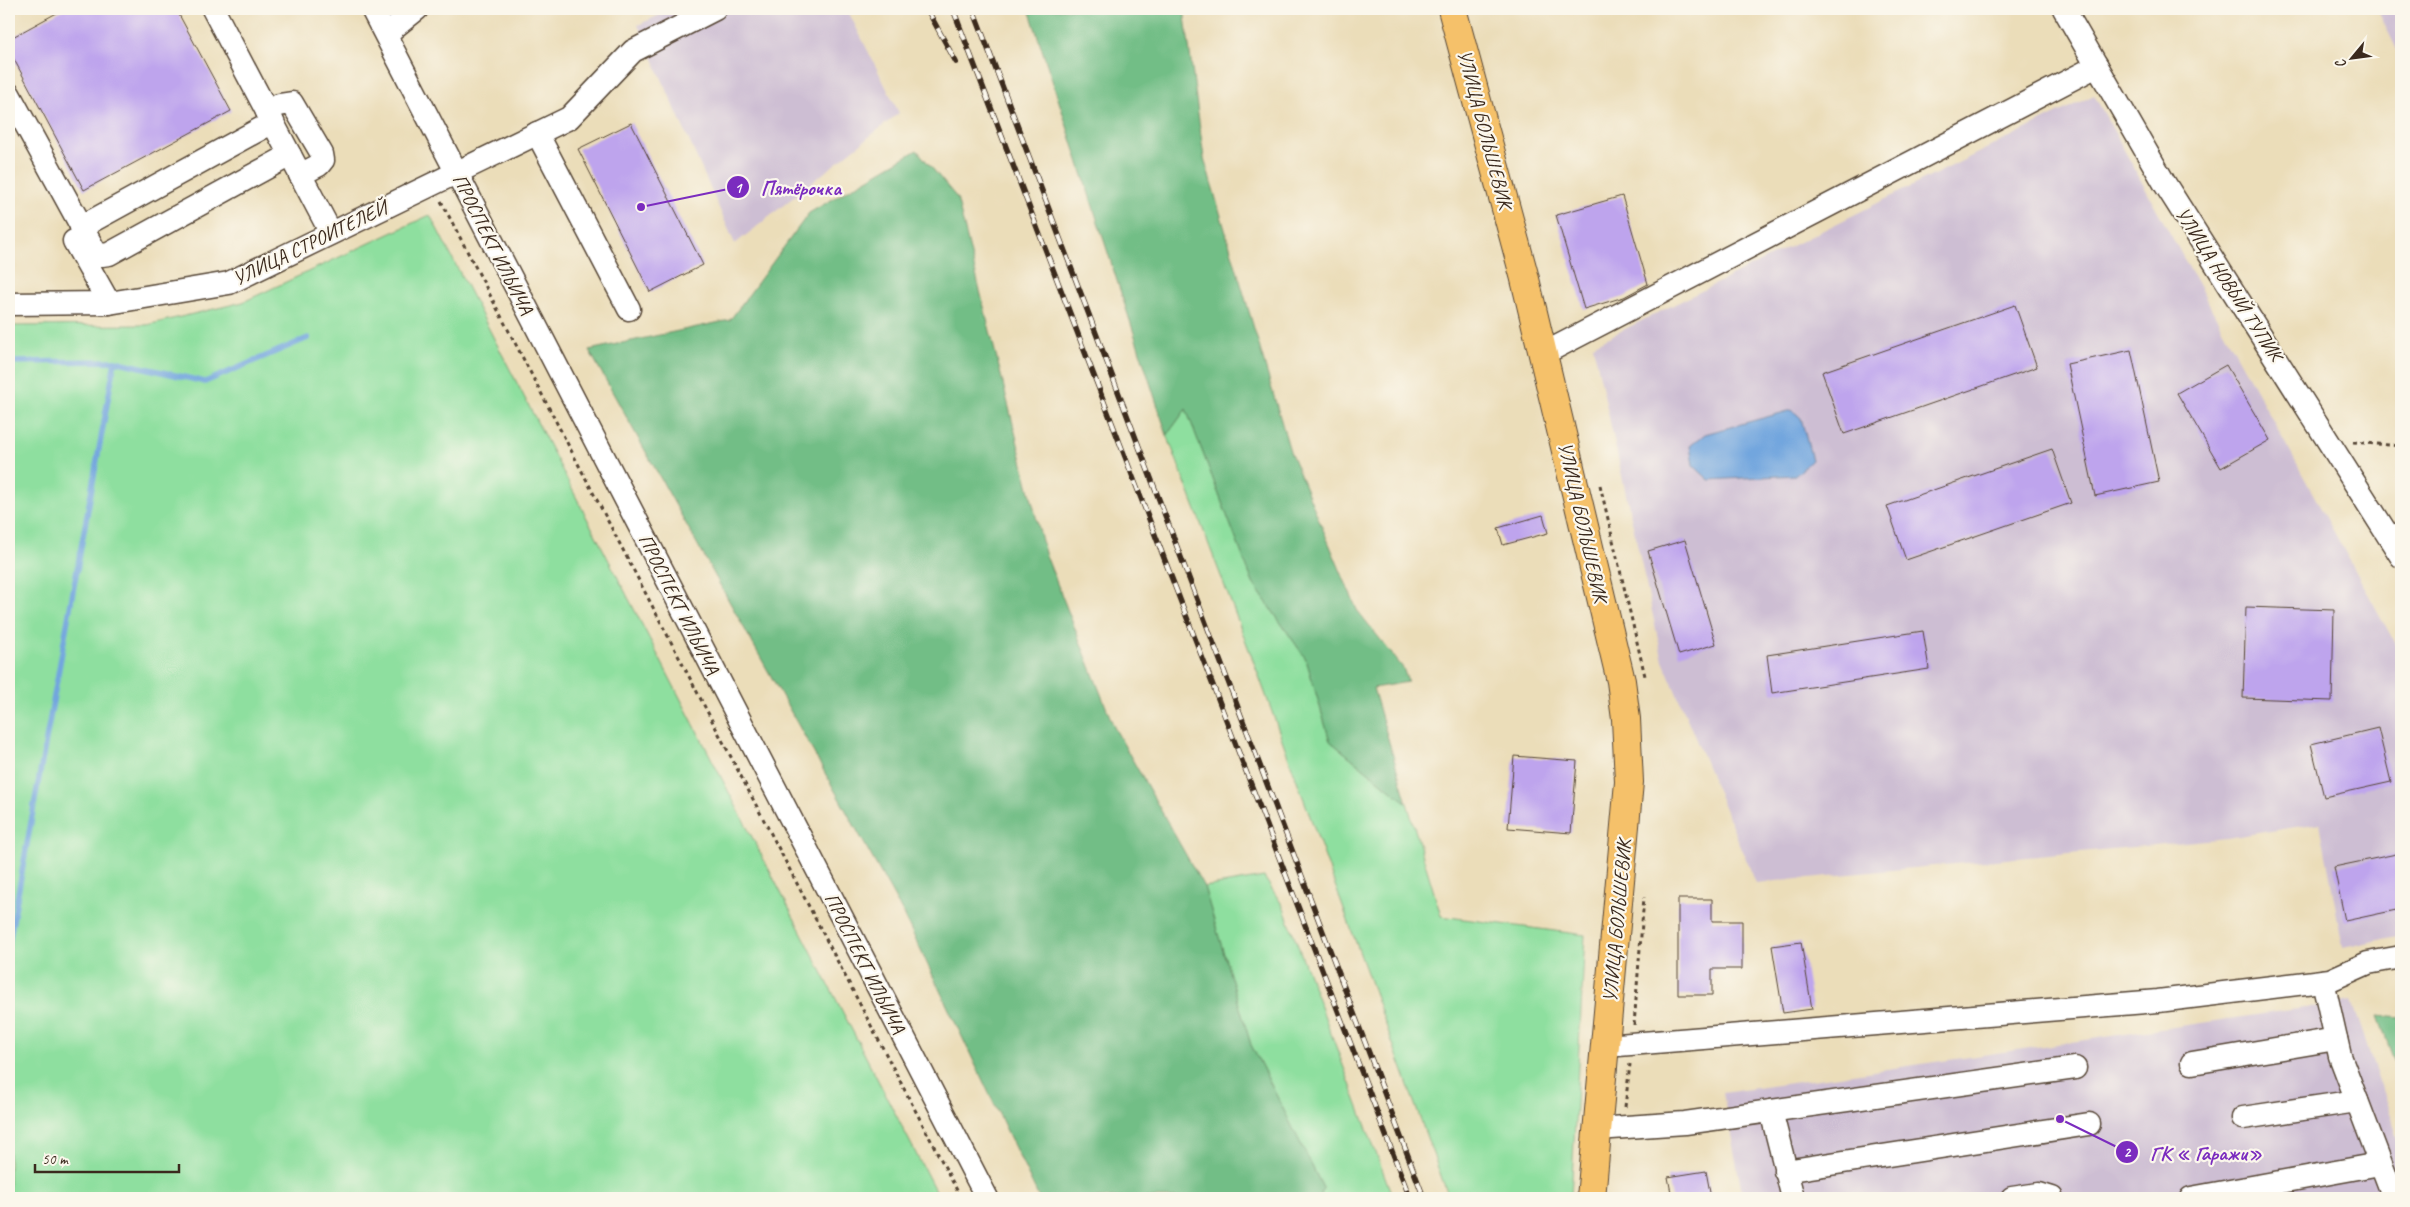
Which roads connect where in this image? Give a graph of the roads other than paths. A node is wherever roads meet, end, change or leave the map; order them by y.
1 (213, 9) edge
2 (372, 9) edge
3 (416, 9) edge
4 (715, 9) edge
5 (1452, 9) edge
6 (2064, 9) edge
7 (386, 34) junction
8 (2098, 66) junction
9 (9, 94) edge
10 (270, 117) junction
11 (9, 123) edge
12 (537, 133) junction
13 (290, 154) junction
14 (456, 172) junction
15 (300, 175) junction
16 (82, 227) junction
17 (331, 233) junction
18 (109, 303) junction
19 (9, 304) edge
20 (629, 309) dead end
21 (1543, 354) junction
22 (2401, 556) edge
23 (2401, 957) edge
24 (2322, 981) junction
25 (2336, 1039) junction
26 (1606, 1046) junction
27 (2192, 1063) dead end
28 (2075, 1068) dead end
29 (2357, 1101) junction
30 (1771, 1111) junction
31 (2243, 1118) dead end
32 (2089, 1124) dead end
33 (1598, 1129) junction
34 (2380, 1164) junction
35 (1785, 1171) junction
36 (987, 1198) edge
37 (1591, 1198) edge
38 (1792, 1198) edge
39 (2012, 1198) edge
40 (2052, 1198) edge
41 (2191, 1198) edge
42 (2394, 1198) edge

1 - 10 street
2 - 7 street, ПРОСПЕКТ ИЛЬИЧА
3 - 7 street
4 - 12 street, УЛИЦА СТРОИТЕЛЕЙ
5 - 21 main road, УЛИЦА БОЛЬШЕВИК
6 - 8 street, УЛИЦА НОВЫЙ ТУПИК
7 - 14 street, ПРОСПЕКТ ИЛЬИЧА
8 - 21 street
8 - 22 street, УЛИЦА НОВЫЙ ТУПИК
9 - 16 street
10 - 13 street
10 - 15 street
10 - 16 street
11 - 18 street
12 - 14 street, УЛИЦА СТРОИТЕЛЕЙ
12 - 20 street
13 - 15 street
13 - 16 street
14 - 17 street, УЛИЦА СТРОИТЕЛЕЙ
14 - 36 street, ПРОСПЕКТ ИЛЬИЧА
15 - 17 street
17 - 18 street, УЛИЦА СТРОИТЕЛЕЙ
18 - 19 street, УЛИЦА СТРОИТЕЛЕЙ
21 - 26 main road, УЛИЦА БОЛЬШЕВИК
23 - 24 street
24 - 25 street
24 - 26 street
25 - 27 street
25 - 29 street
26 - 33 main road, УЛИЦА БОЛЬШЕВИК
28 - 30 street
29 - 31 street
29 - 34 street
30 - 33 street
30 - 35 street
32 - 35 street
33 - 37 main road, УЛИЦА БОЛЬШЕВИК
34 - 41 street
34 - 42 street
35 - 38 street
39 - 40 street

